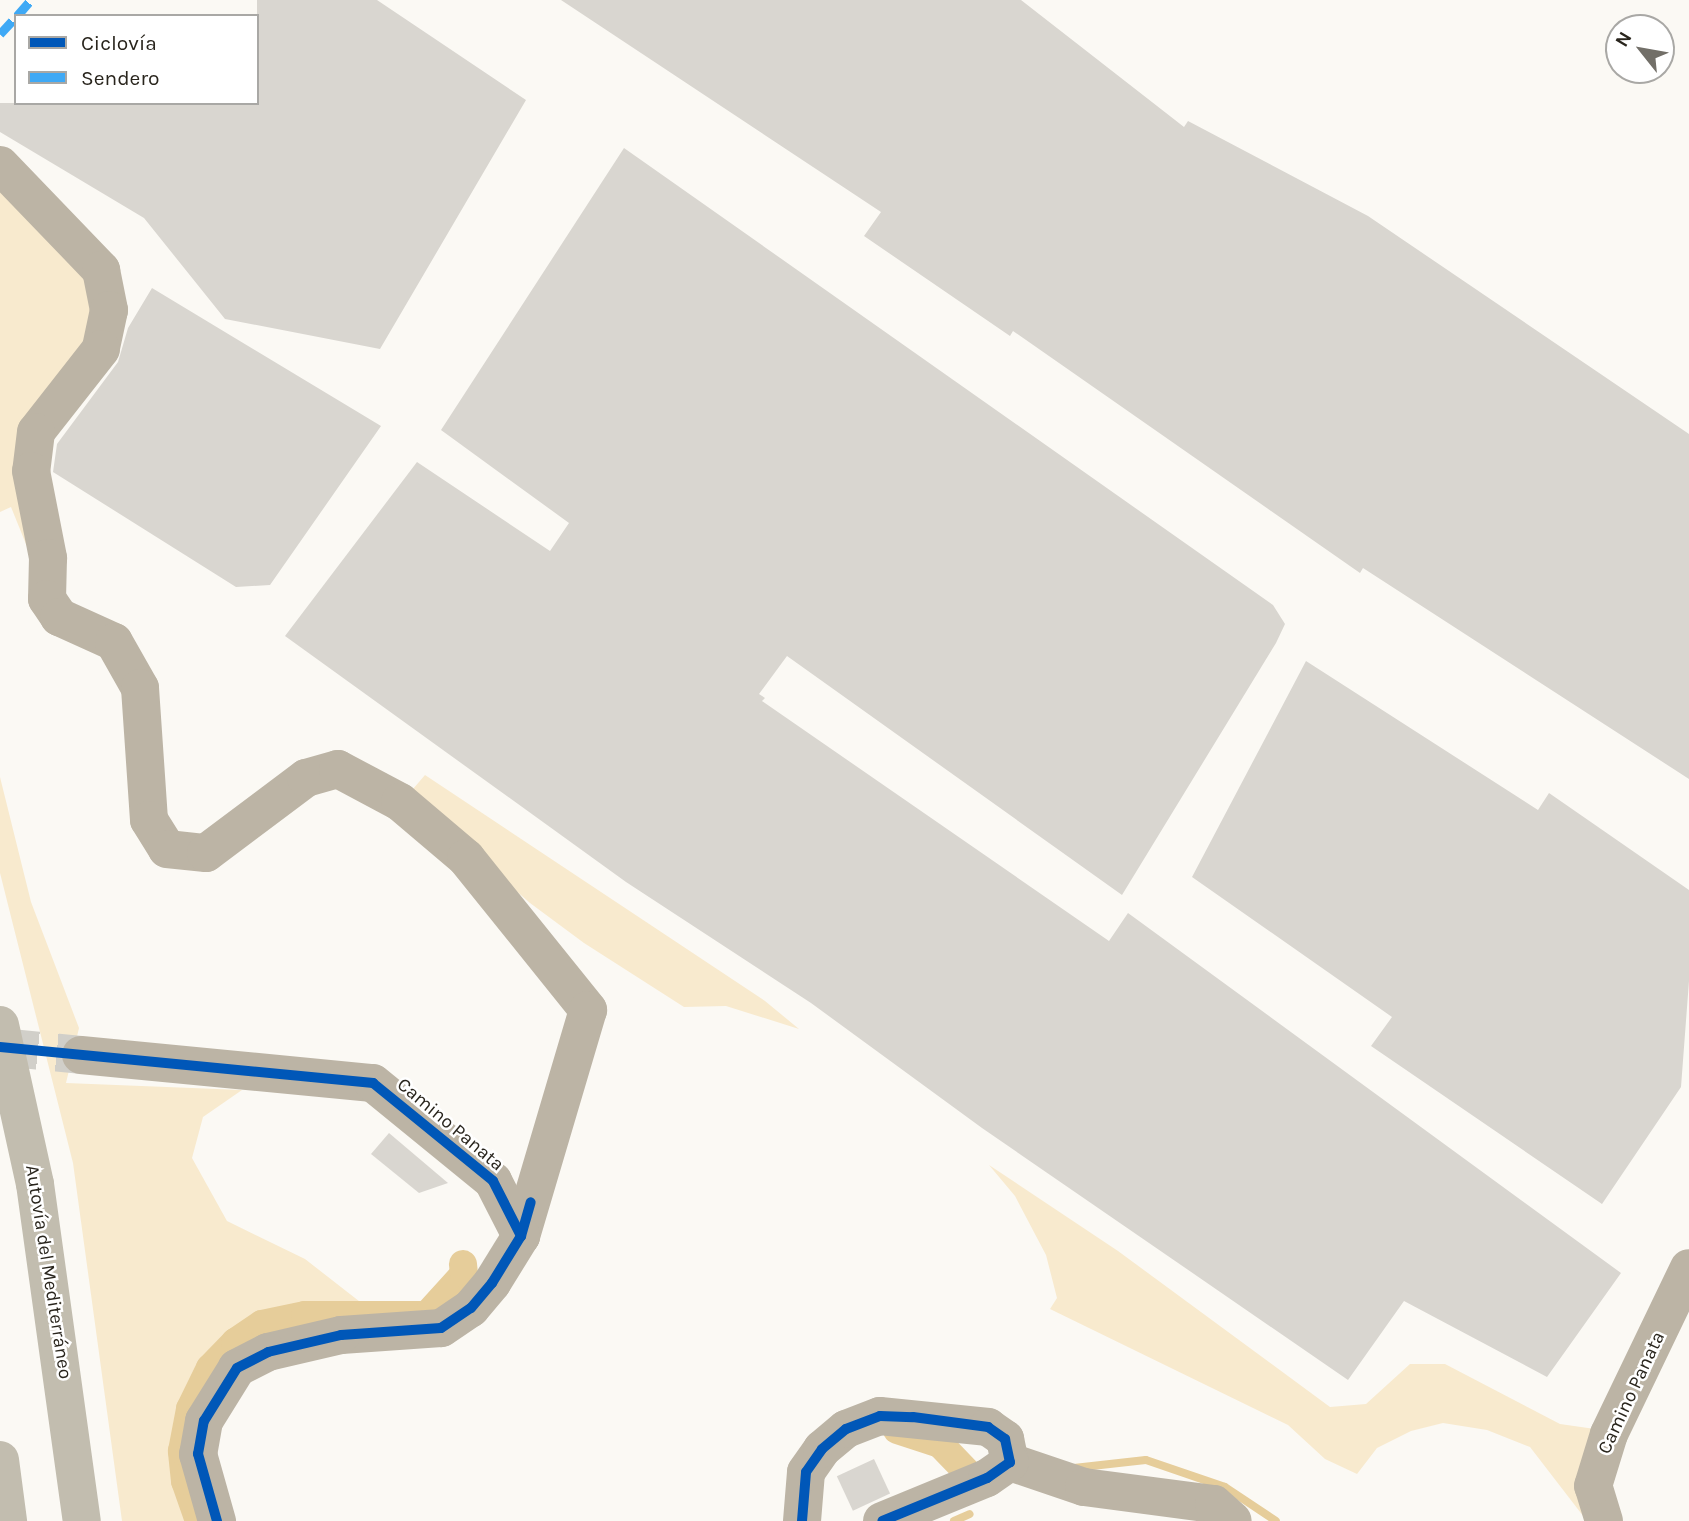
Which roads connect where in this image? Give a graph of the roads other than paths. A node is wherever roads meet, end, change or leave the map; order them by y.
1 (0, 165) edge
2 (0, 1025) edge
3 (81, 1055) tunnel mouth
4 (526, 1219) junction
5 (1689, 1268) edge
6 (0, 1460) edge
7 (1010, 1462) junction
8 (8, 1521) edge
9 (82, 1521) edge
10 (217, 1521) edge
11 (802, 1521) edge
12 (882, 1521) edge
13 (1233, 1521) edge
14 (1604, 1521) edge

1 - 4 street
2 - 9 highway, Autovía del Mediterráneo
3 - 4 street, Camino Panata
4 - 10 street
5 - 14 street, Camino Panata
6 - 8 highway
7 - 11 street
7 - 12 street
7 - 13 street

